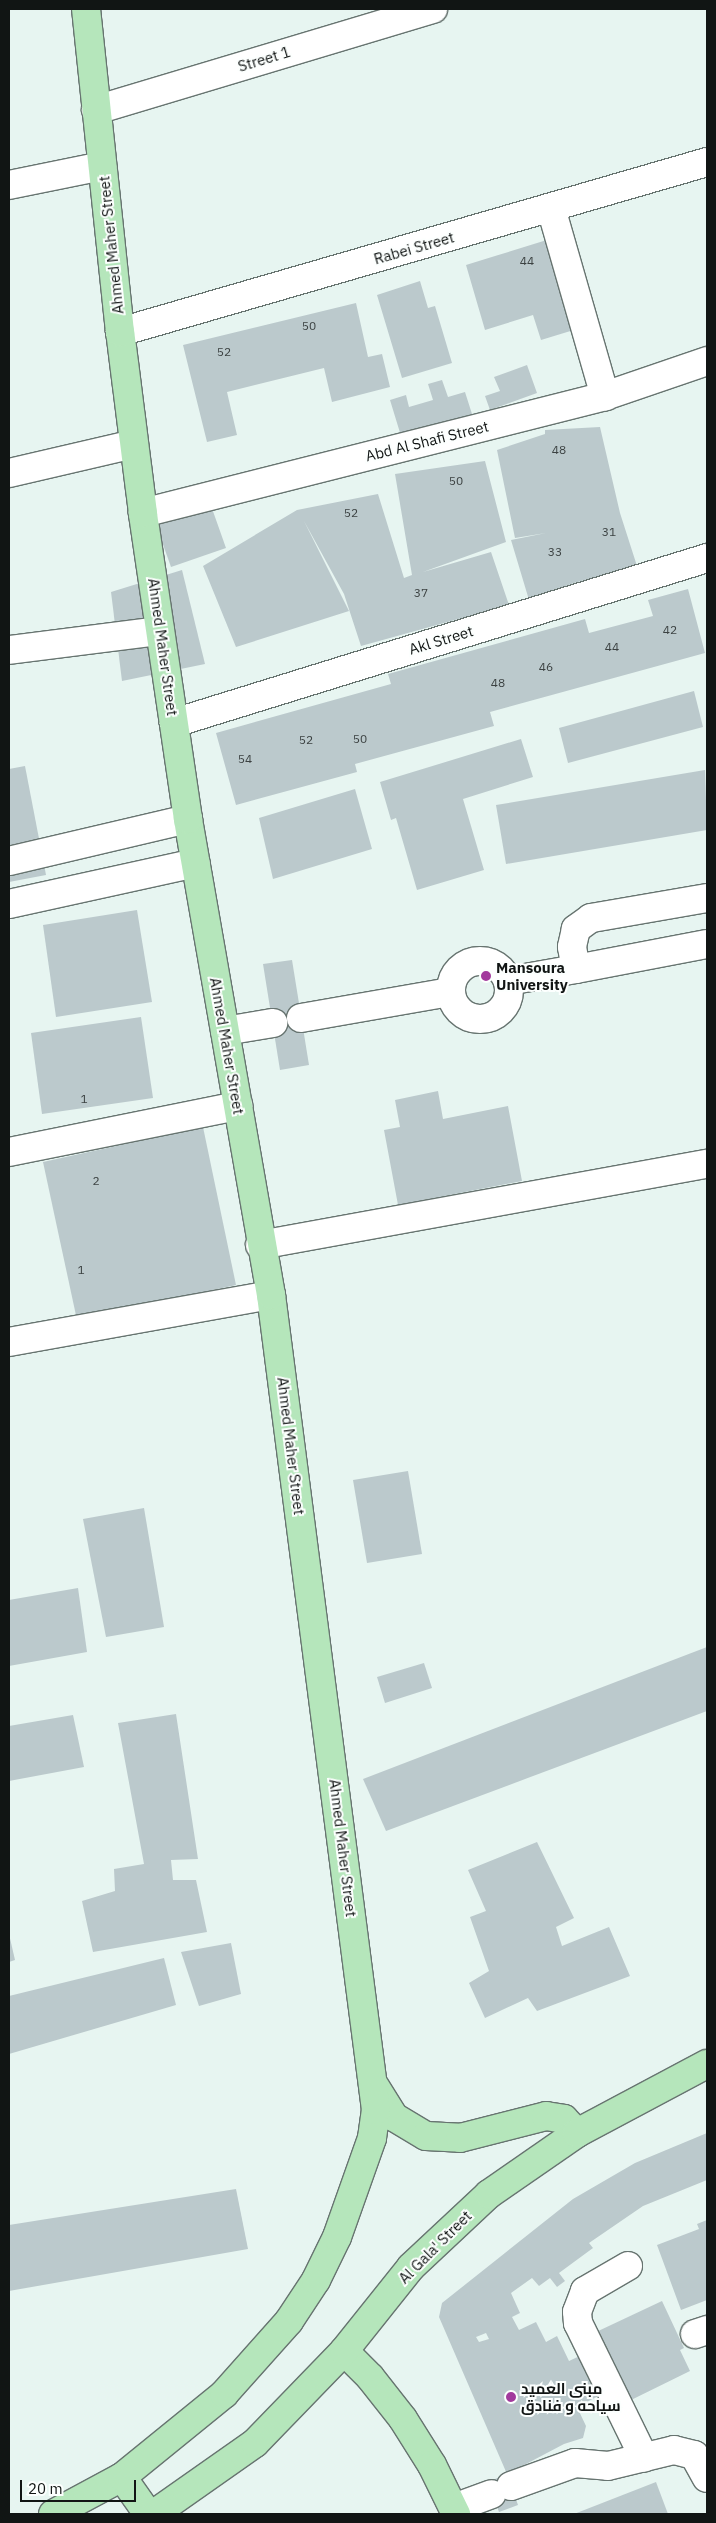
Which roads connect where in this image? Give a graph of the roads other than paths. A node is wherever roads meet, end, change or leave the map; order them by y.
1 (86, 9) edge
2 (432, 9) edge
3 (376, 17) edge
4 (96, 110) junction
5 (707, 162) edge
6 (102, 166) junction
7 (9, 185) edge
8 (551, 208) junction
9 (120, 332) junction
10 (707, 361) edge
11 (605, 396) junction
12 (134, 444) junction
13 (9, 473) edge
14 (143, 513) junction
15 (707, 558) edge
16 (160, 631) junction
17 (9, 650) edge
18 (174, 722) junction
19 (188, 819) junction
20 (9, 861) edge
21 (196, 863) junction
22 (707, 898) edge
23 (9, 904) edge
24 (707, 944) edge
25 (576, 969) junction
26 (508, 981) junction
27 (450, 992) junction
28 (302, 1018) dead end
29 (273, 1023) dead end
30 (224, 1031) junction
31 (238, 1106) junction
32 (9, 1152) edge
33 (707, 1164) edge
34 (260, 1245) junction
35 (271, 1295) junction
36 (9, 1342) edge
37 (707, 2064) edge
38 (373, 2083) junction
39 (577, 2133) junction
40 (628, 2266) dead end
41 (344, 2351) junction
42 (644, 2458) junction
43 (122, 2477) junction
44 (707, 2478) edge
45 (455, 2511) edge
46 (53, 2514) edge
47 (148, 2514) edge
48 (154, 2514) edge

1 - 4 main road, Ahmed Maher Street
2 - 3 street, Street 1
3 - 4 street, Street 1
4 - 6 main road, Ahmed Maher Street
5 - 8 street, Rabei Street
6 - 7 street
6 - 9 main road, Ahmed Maher Street
8 - 9 street, Rabei Street
8 - 11 street
9 - 12 main road, Ahmed Maher Street
10 - 11 street, Abd Al Shafi Street
11 - 14 street, Abd Al Shafi Street
12 - 13 street
12 - 14 main road, Ahmed Maher Street
14 - 16 main road, Ahmed Maher Street
15 - 18 street, Akl Street
16 - 17 street
16 - 18 main road, Ahmed Maher Street
18 - 19 main road, Ahmed Maher Street
19 - 20 street
19 - 21 main road, Ahmed Maher Street
21 - 23 street
21 - 30 main road, Ahmed Maher Street
22 - 25 street
24 - 25 street
25 - 26 street
26 - 27 street
26 - 27 street
27 - 28 street
29 - 30 street
30 - 31 main road, Ahmed Maher Street
31 - 32 street
31 - 34 main road, Ahmed Maher Street
33 - 34 street
34 - 35 main road, Ahmed Maher Street
35 - 36 street
35 - 38 main road, Ahmed Maher Street
37 - 39 main road, Al Gala' Street
38 - 39 main road, Ahmed Maher Street
38 - 43 main road, Ahmed Maher Street
39 - 41 main road, Al Gala' Street
40 - 42 street
41 - 45 main road
41 - 48 main road, Al Gala' Street
42 - 44 street
42 - 45 street
43 - 46 main road
43 - 47 main road

